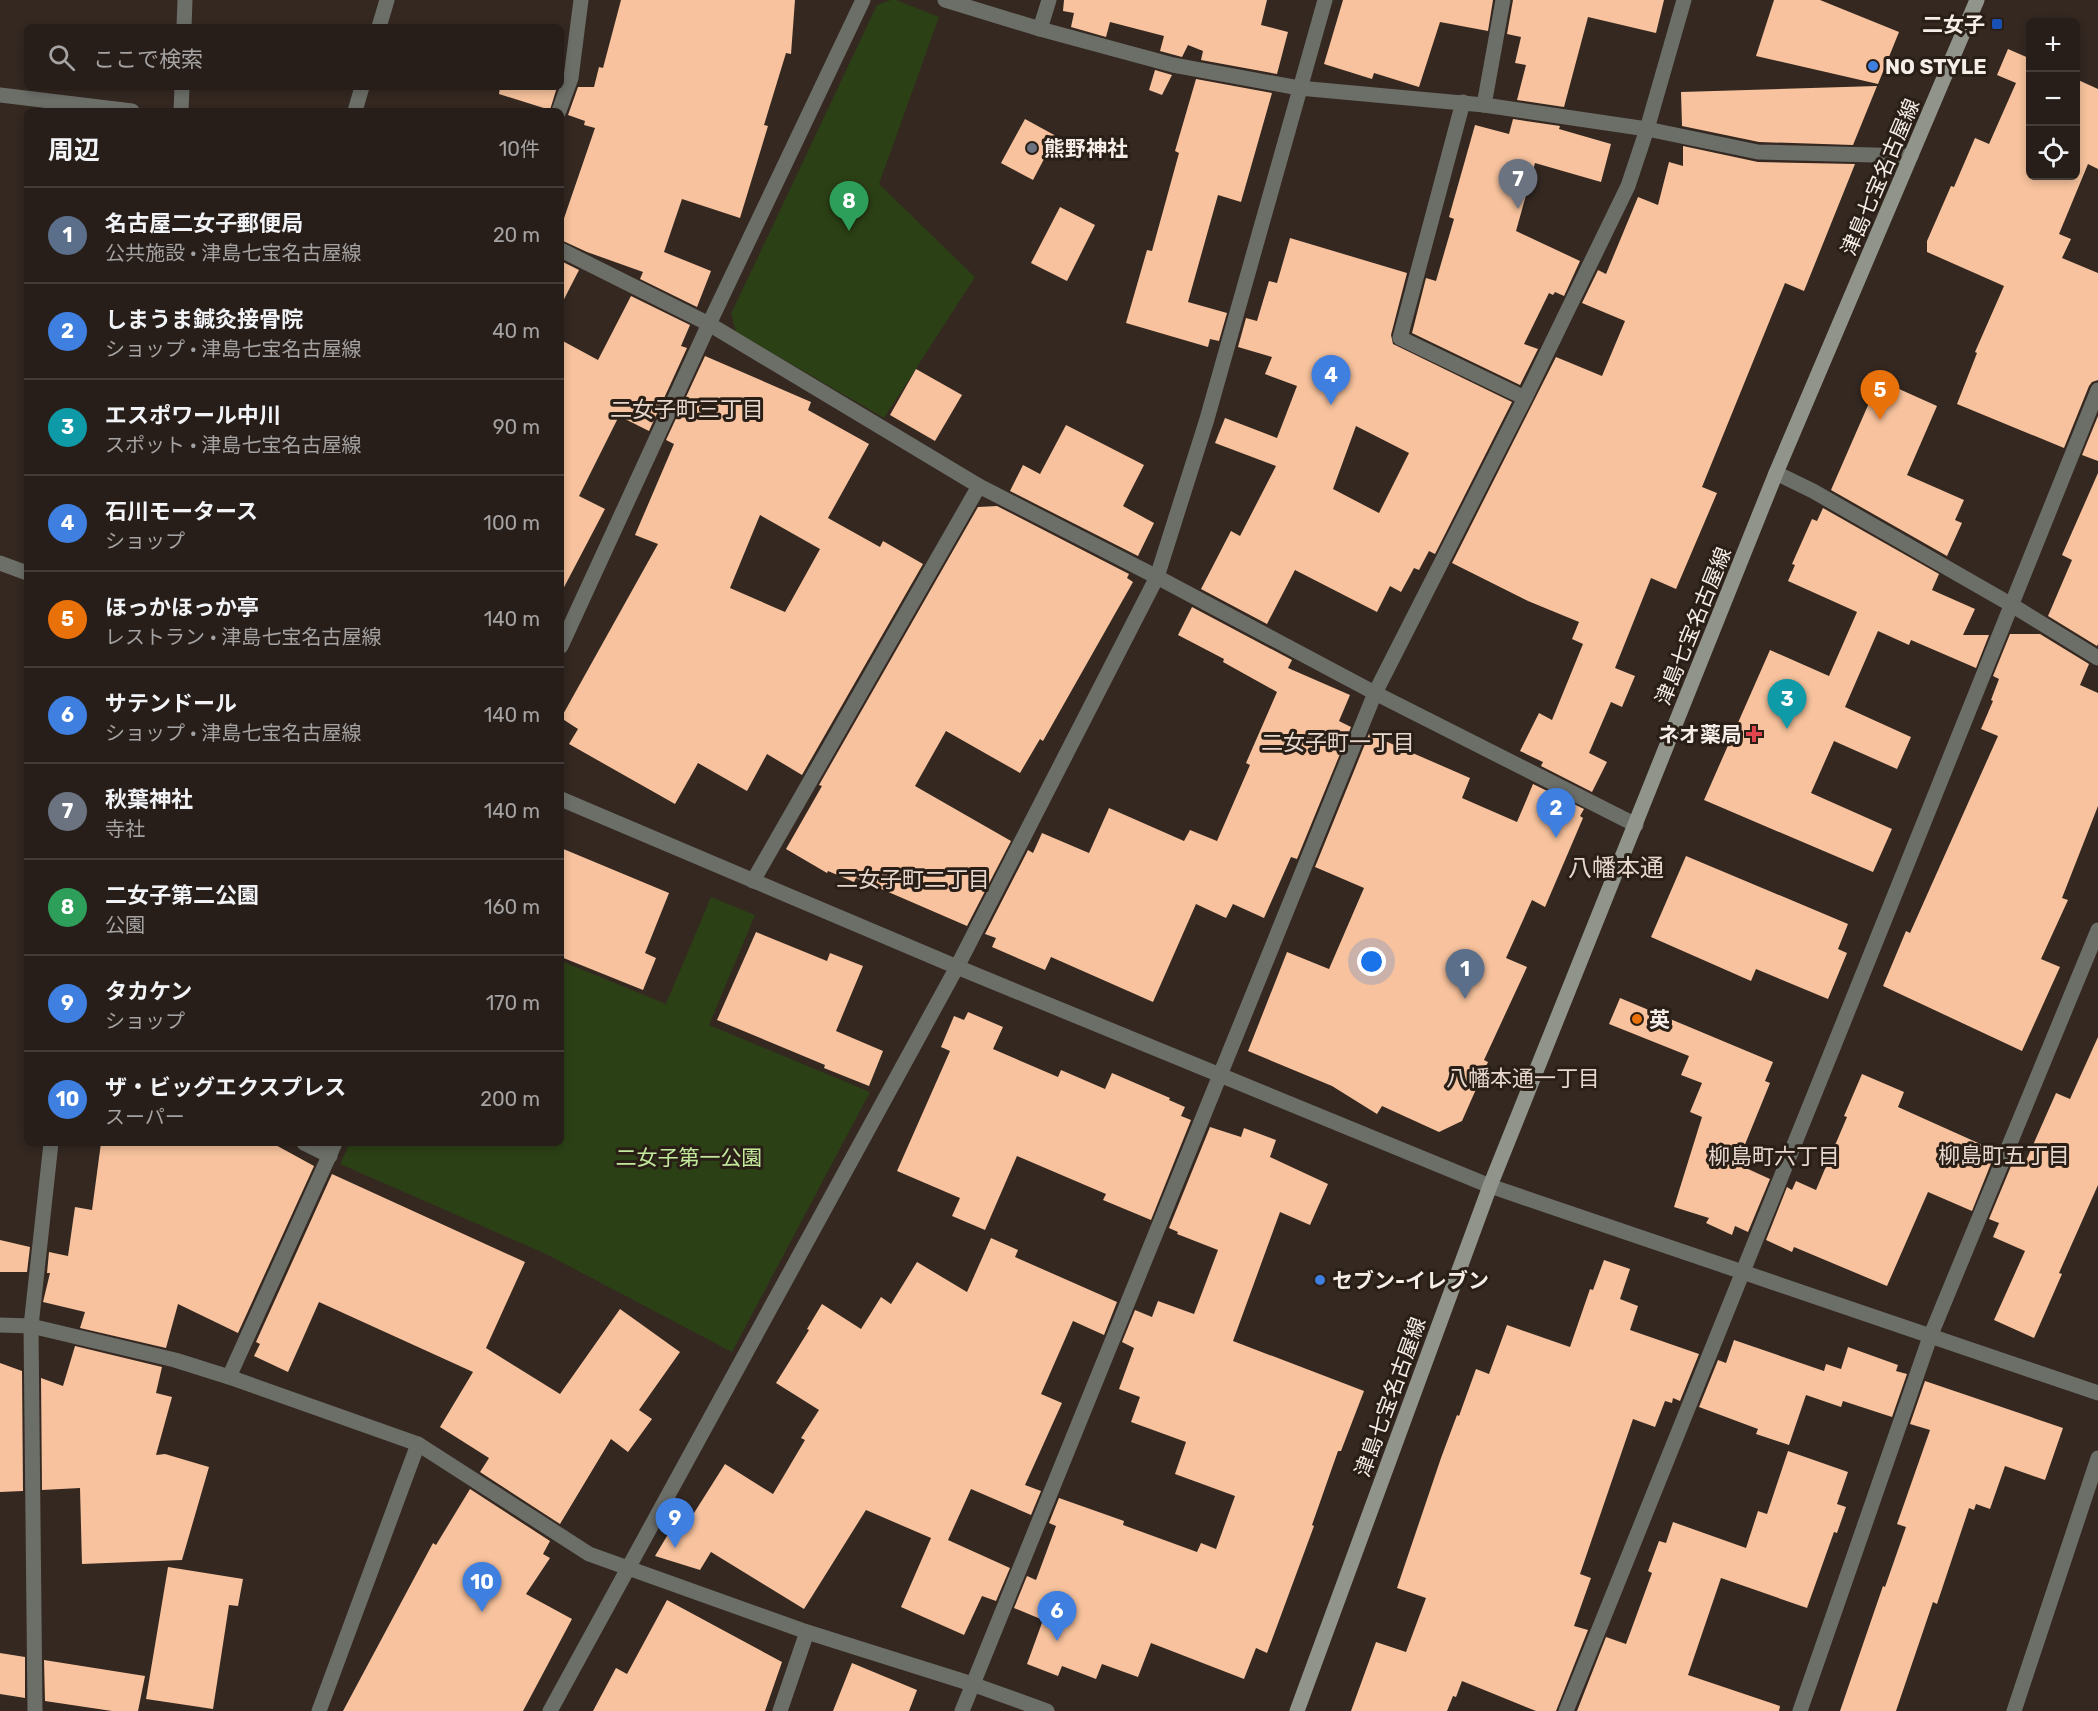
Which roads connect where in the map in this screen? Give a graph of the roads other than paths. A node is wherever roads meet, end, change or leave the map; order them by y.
1 (184, 0) edge
2 (387, 0) edge
3 (581, 0) edge
4 (863, 0) edge
5 (945, 0) edge
6 (1049, 0) edge
7 (1325, 0) edge
8 (1503, 0) edge
9 (1684, 0) edge
10 (1977, 0) edge
11 (184, 24) edge
12 (380, 24) edge
13 (1040, 29) junction
14 (1299, 88) junction
15 (182, 90) edge
16 (361, 90) edge
17 (0, 95) edge
18 (1463, 102) junction
19 (1484, 105) junction
20 (107, 108) edge
21 (181, 108) edge
22 (356, 108) edge
23 (560, 108) edge
24 (1647, 129) junction
25 (1911, 156) junction
26 (564, 252) edge
27 (709, 324) junction
28 (2098, 390) edge
29 (1525, 399) junction
30 (1776, 474) junction
31 (980, 486) junction
32 (0, 563) edge
33 (24, 572) edge
34 (1156, 577) junction
35 (2010, 604) junction
36 (564, 639) edge
37 (2098, 658) edge
38 (1376, 693) junction
39 (564, 800) edge
40 (1636, 825) junction
41 (753, 881) junction
42 (2098, 930) edge
43 (957, 967) junction
44 (1220, 1075) junction
45 (51, 1146) edge
46 (332, 1149) edge
47 (1490, 1186) junction
48 (1744, 1273) junction
49 (0, 1325) edge
50 (31, 1326) junction
51 (1930, 1336) junction
52 (230, 1377) junction
53 (2098, 1394) edge
54 (418, 1444) junction
55 (2098, 1458) edge
56 (629, 1567) junction
57 (807, 1632) junction
58 (972, 1684) junction
59 (35, 1711) edge
60 (319, 1711) edge
61 (550, 1711) edge
62 (780, 1711) edge
63 (962, 1711) edge
64 (1047, 1711) edge
65 (1297, 1711) edge
66 (1566, 1711) edge
67 (1800, 1711) edge
68 (2014, 1711) edge

1 - 11 street
2 - 12 street
3 - 23 street
4 - 27 street
5 - 13 street
6 - 13 street
7 - 14 street
8 - 19 street
9 - 24 street
10 - 25 main road, 津島七宝名古屋線
13 - 14 street
14 - 18 street
14 - 34 street
15 - 21 street
16 - 22 street
17 - 20 street
18 - 19 street
18 - 29 street
19 - 24 street
24 - 25 street
24 - 29 street
25 - 30 main road, 津島七宝名古屋線
26 - 27 street
27 - 31 street
27 - 36 street
28 - 35 street
29 - 38 street
30 - 35 street
30 - 40 main road, 津島七宝名古屋線
31 - 34 street
31 - 41 street
32 - 33 street
34 - 38 street
34 - 43 street
35 - 37 street
35 - 48 street
38 - 40 street
38 - 44 street
39 - 41 street
40 - 47 main road, 津島七宝名古屋線
41 - 43 street
42 - 51 street
43 - 44 street
43 - 56 street
44 - 47 street
44 - 58 street
45 - 50 street
46 - 52 street
47 - 48 street
47 - 65 main road, 津島七宝名古屋線
48 - 51 street
48 - 66 street
49 - 50 street
50 - 52 street
50 - 59 street
51 - 53 street
51 - 67 street
52 - 54 street
54 - 56 street
54 - 60 street
55 - 68 street
56 - 57 street
56 - 61 street
57 - 58 street
57 - 62 street
58 - 63 street
58 - 64 street

